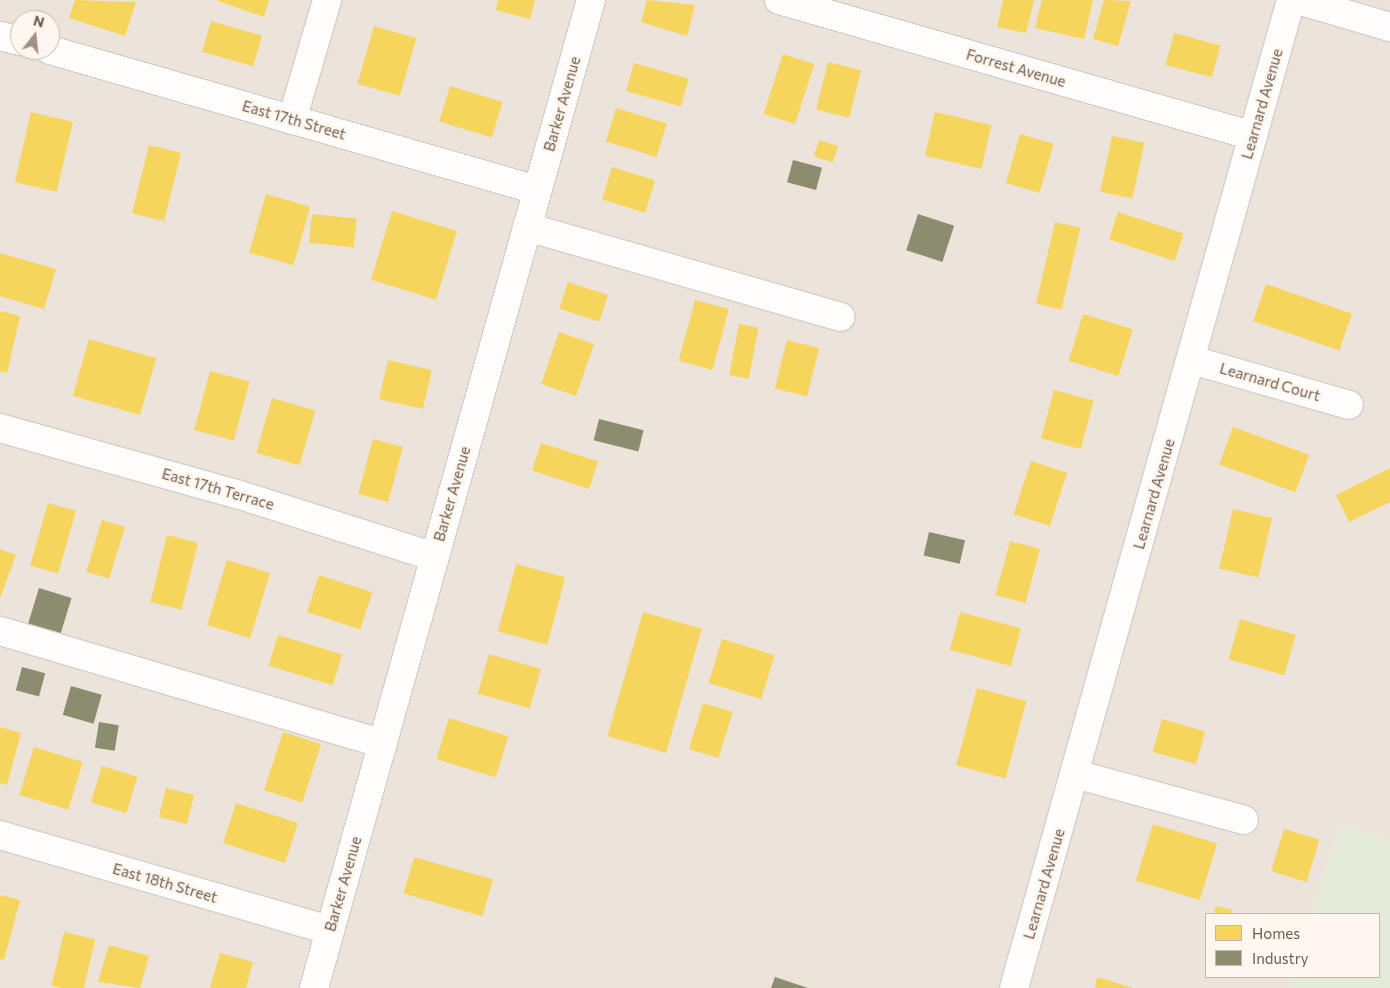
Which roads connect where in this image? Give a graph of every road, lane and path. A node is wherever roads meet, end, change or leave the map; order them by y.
1 (327, 0) edge
2 (591, 0) edge
3 (779, 0) edge
4 (1291, 0) edge
5 (1298, 0) edge
6 (1390, 27) edge
7 (60, 53) edge
8 (292, 120) junction
9 (1252, 136) junction
10 (537, 190) junction
11 (527, 227) junction
12 (840, 317) dead end
13 (1192, 360) junction
14 (1349, 405) dead end
15 (0, 428) edge
16 (434, 557) junction
17 (0, 631) edge
18 (382, 744) junction
19 (1075, 774) junction
20 (1244, 820) dead end
21 (0, 835) edge
22 (330, 930) junction
23 (314, 988) edge
24 (1014, 988) edge

1 - 8 street
2 - 10 street, Barker Avenue
3 - 9 street, Forrest Avenue
4 - 9 street, Learnard Avenue
5 - 6 street
7 - 8 street, East 17th Street
8 - 10 street, East 17th Street
9 - 13 street, Learnard Avenue
10 - 11 street, Barker Avenue
11 - 12 street
11 - 16 street, Barker Avenue
13 - 14 street, Learnard Court
13 - 19 street, Learnard Avenue
15 - 16 street, East 17th Terrace
16 - 18 street, Barker Avenue
17 - 18 street
18 - 22 street, Barker Avenue
19 - 20 street
19 - 24 street, Learnard Avenue
21 - 22 street, East 18th Street
22 - 23 street, Barker Avenue

